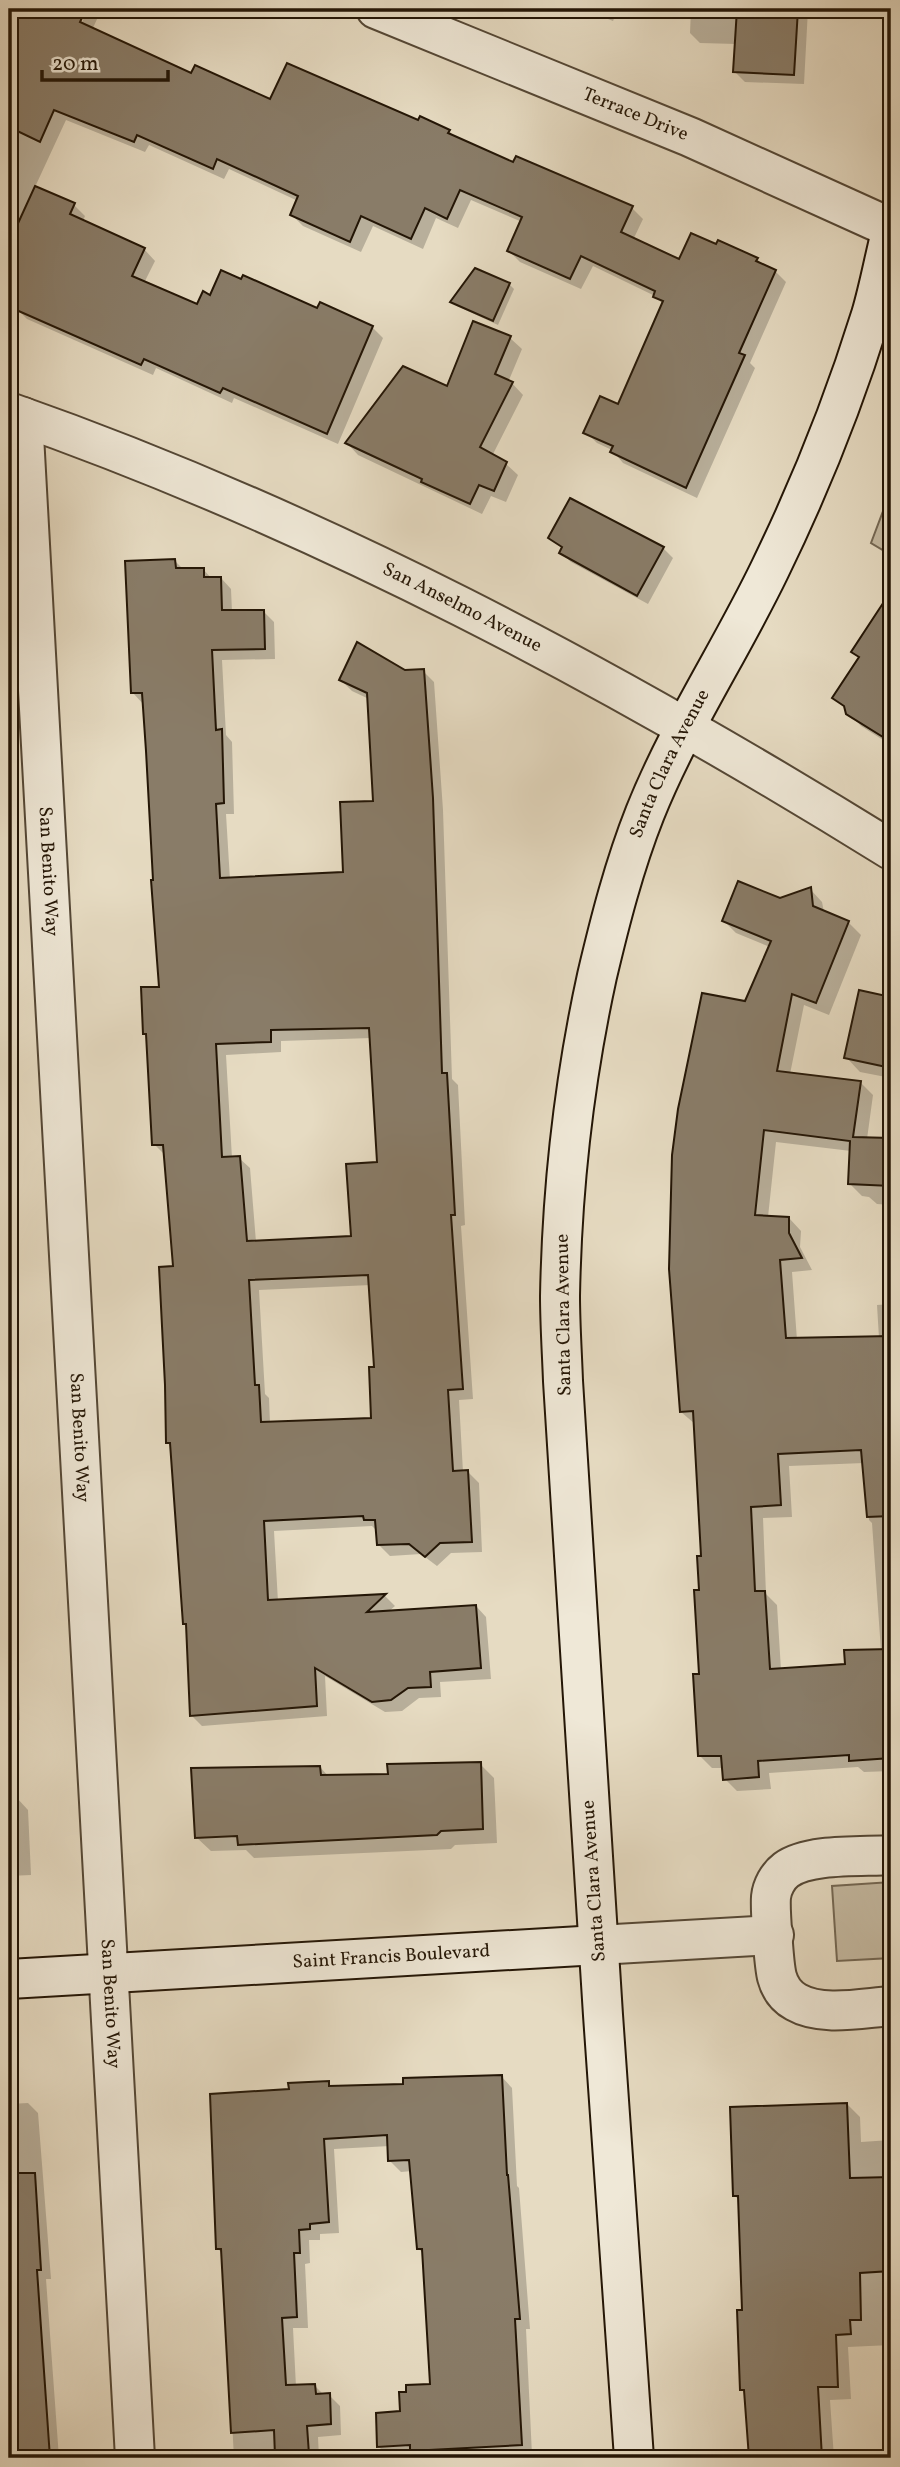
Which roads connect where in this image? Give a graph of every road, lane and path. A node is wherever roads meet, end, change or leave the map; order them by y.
1 (376, 9) edge
2 (891, 230) edge
3 (16, 414) edge
4 (684, 726) junction
5 (891, 850) edge
6 (891, 1855) edge
7 (774, 1936) junction
8 (598, 1945) junction
9 (109, 1973) junction
10 (9, 1979) edge
11 (891, 2006) edge
12 (135, 2458) edge
13 (634, 2458) edge

1 - 2 street, Terrace Drive
2 - 4 street, Santa Clara Avenue
3 - 4 street, San Anselmo Avenue
3 - 9 street, San Benito Way
4 - 5 street, San Anselmo Avenue
4 - 8 street, Santa Clara Avenue
6 - 7 street
7 - 8 street, Saint Francis Boulevard
7 - 11 street
8 - 9 street, Saint Francis Boulevard
8 - 13 street, Santa Clara Avenue
9 - 10 street, Saint Francis Boulevard
9 - 12 street, San Benito Way

